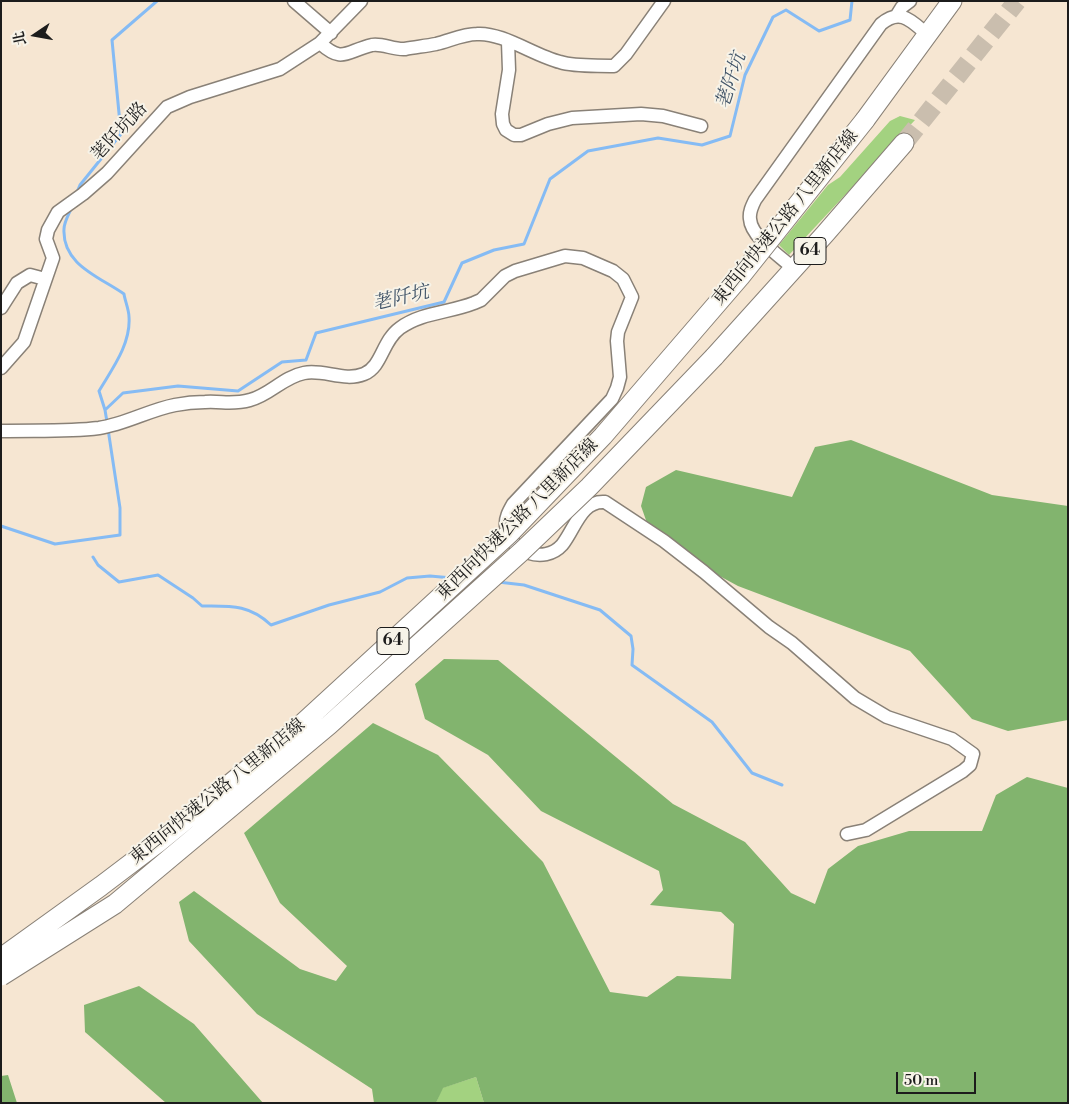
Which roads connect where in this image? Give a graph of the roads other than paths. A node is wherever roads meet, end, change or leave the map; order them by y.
1 (294, 1) edge
2 (361, 1) edge
3 (664, 1) edge
4 (910, 1) edge
5 (952, 1) edge
6 (896, 15) junction
7 (331, 33) junction
8 (928, 35) junction
9 (508, 42) junction
10 (320, 43) junction
11 (701, 126) dead end
12 (904, 143) tunnel mouth
13 (794, 269) junction
14 (45, 279) junction
15 (1, 308) edge
16 (1, 368) edge
17 (1, 431) edge
18 (848, 834) dead end
19 (1, 958) edge
20 (1, 976) edge

1 - 7 street
2 - 7 street, 荖阡坑路
3 - 9 street
4 - 6 street
5 - 8 highway, 東西向快速公路 八里新店線 / 64
6 - 8 street
6 - 13 street
7 - 10 street, 荖阡坑路
8 - 19 highway, 東西向快速公路 八里新店線 / 64, bridge
9 - 10 street
9 - 11 street
10 - 14 street, 荖阡坑路
12 - 13 highway, 東西向快速公路 八里新店線 / 64
13 - 20 highway, 東西向快速公路 八里新店線 / 64, bridge
14 - 15 street
14 - 16 street, 荖阡坑路
17 - 18 street

